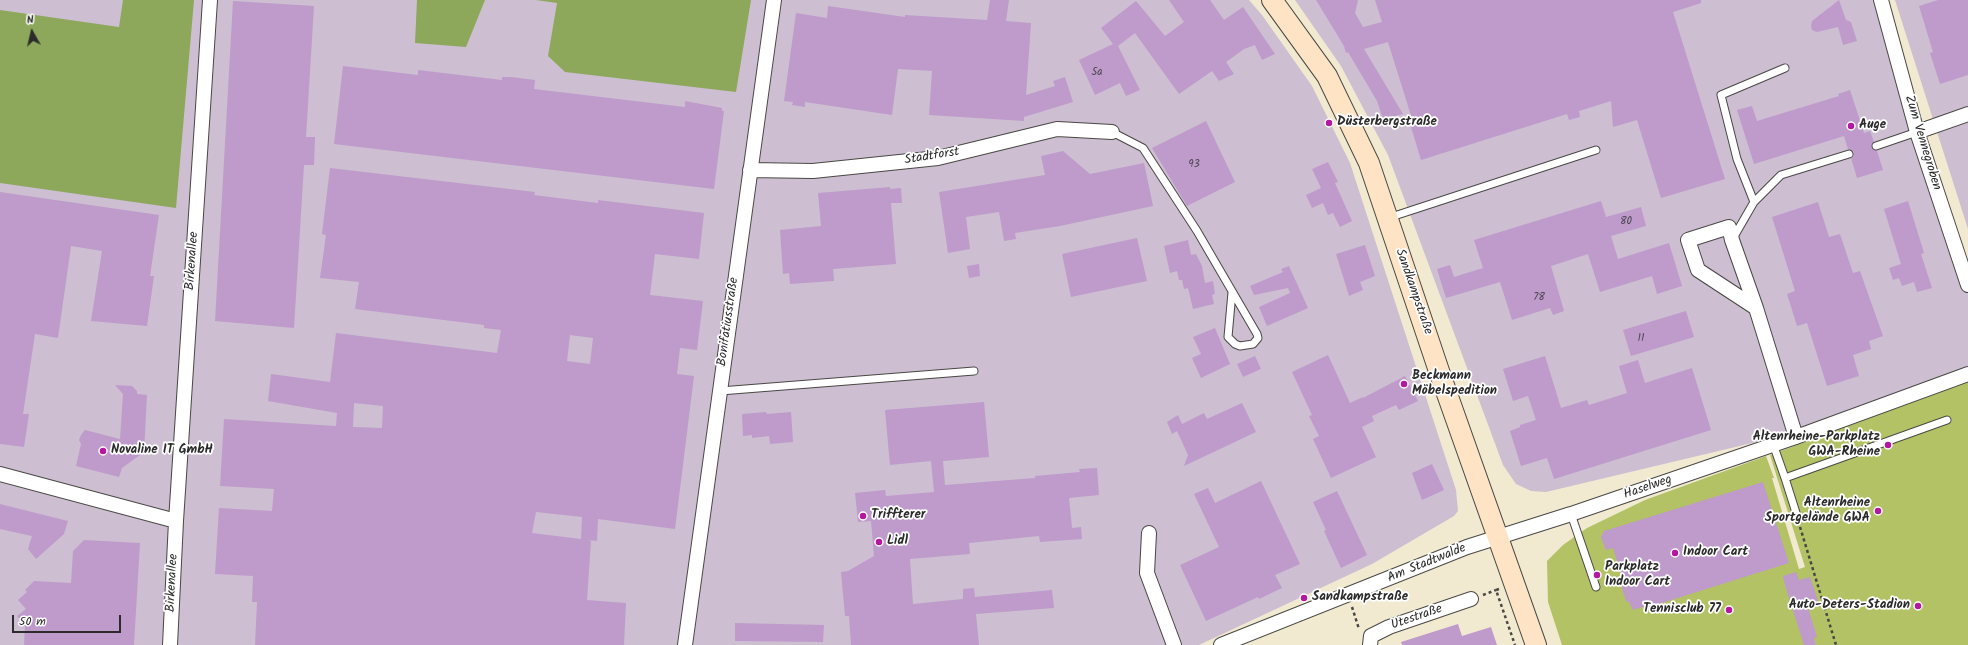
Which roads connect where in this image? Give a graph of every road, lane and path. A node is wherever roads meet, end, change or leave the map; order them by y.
1 (210, 0) edge
2 (774, 0) edge
3 (1272, 0) edge
4 (1881, 0) edge
5 (1785, 68) dead end
6 (1968, 114) edge
7 (1112, 132) joint
8 (1917, 132) junction
9 (1876, 146) dead end
10 (1596, 150) dead end
11 (1849, 154) dead end
12 (750, 170) junction
13 (1754, 202) junction
14 (1387, 218) junction
15 (1732, 240) junction
16 (1968, 284) edge
17 (1232, 292) junction
18 (1756, 308) junction
19 (974, 371) dead end
20 (1968, 374) edge
21 (720, 391) junction
22 (1947, 420) dead end
23 (1796, 437) junction
24 (1773, 444) junction
25 (0, 474) edge
26 (1785, 478) junction
27 (1571, 514) junction
28 (1798, 519) joint
29 (176, 521) junction
30 (1149, 533) dead end
31 (1498, 536) junction
32 (1596, 587) dead end
33 (1350, 594) junction
34 (1472, 599) dead end
35 (1371, 642) edge
36 (170, 645) edge
37 (685, 645) edge
38 (1174, 645) edge
39 (1221, 645) edge
40 (1536, 645) edge
41 (1836, 645) edge

1 - 29 street, Birkenallee
2 - 12 street, Bonifatiusstraße
3 - 14 street, Sandkampstraße
4 - 8 street, Zum Vennegroben
5 - 13 lane
6 - 8 street
7 - 12 street, Stadtforst
7 - 17 lane
8 - 9 lane
8 - 16 street, Zum Vennegroben
10 - 14 lane
11 - 13 lane
12 - 21 street, Bonifatiusstraße
13 - 15 lane
14 - 31 street, Sandkampstraße
15 - 18 street
15 - 18 street
17 - 17 lane
18 - 23 street
19 - 21 lane
20 - 23 street, Haselweg
21 - 37 street, Bonifatiusstraße
22 - 26 lane
23 - 24 street, Haselweg
24 - 26 lane
24 - 27 street, Haselweg
25 - 29 street
26 - 28 lane
27 - 31 street, Haselweg
27 - 32 lane
28 - 41 path
29 - 36 street, Birkenallee
30 - 38 street
31 - 33 street, Am Stadtwalde
31 - 40 street, Sandkampstraße
33 - 35 path
33 - 39 street, Am Stadtwalde
34 - 35 street, Utestraße

